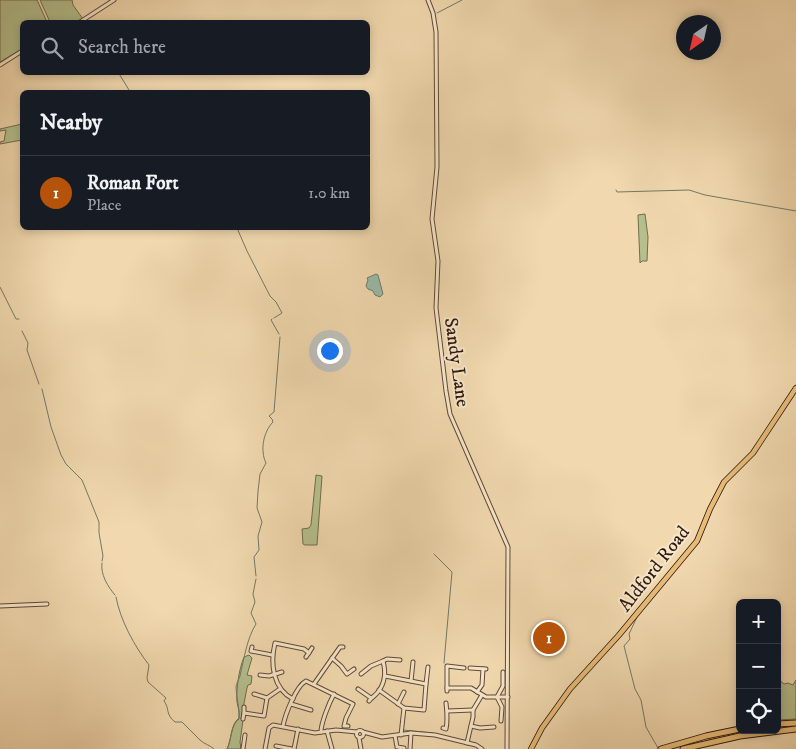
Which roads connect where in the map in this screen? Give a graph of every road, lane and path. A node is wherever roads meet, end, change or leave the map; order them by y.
1 (114, 0) edge
2 (428, 0) edge
3 (83, 20) edge
4 (20, 52) edge
5 (0, 65) edge
6 (796, 388) edge
7 (47, 604) dead end
8 (0, 606) edge
9 (340, 646) dead end
10 (312, 648) dead end
11 (251, 651) dead end
12 (309, 653) junction
13 (272, 656) junction
14 (306, 657) dead end
15 (332, 658) junction
16 (400, 660) dead end
17 (383, 661) junction
18 (413, 662) dead end
19 (427, 668) dead end
20 (464, 668) dead end
21 (470, 668) dead end
22 (354, 669) dead end
23 (282, 672) dead end
24 (503, 672) dead end
25 (275, 674) junction
26 (361, 674) dead end
27 (260, 675) dead end
28 (384, 676) junction
29 (411, 681) junction
30 (314, 684) junction
31 (426, 684) junction
32 (280, 689) junction
33 (360, 690) dead end
34 (379, 690) junction
35 (477, 692) junction
36 (403, 693) dead end
37 (255, 694) dead end
38 (334, 694) junction
39 (482, 696) junction
40 (496, 697) junction
41 (508, 697) junction
42 (267, 698) junction
43 (293, 699) junction
44 (446, 703) dead end
45 (291, 704) junction
46 (398, 704) junction
47 (244, 707) dead end
48 (309, 708) dead end
49 (404, 708) junction
50 (473, 710) junction
51 (448, 711) junction
52 (244, 713) junction
53 (243, 719) dead end
54 (501, 721) dead end
55 (796, 723) edge
56 (781, 724) edge
57 (283, 726) junction
58 (344, 726) dead end
59 (471, 726) junction
60 (494, 727) dead end
61 (298, 729) junction
62 (446, 729) dead end
63 (796, 729) edge
64 (736, 730) edge
65 (327, 731) junction
66 (321, 732) junction
67 (365, 733) junction
68 (412, 733) junction
69 (245, 735) dead end
70 (401, 735) junction
71 (358, 736) junction
72 (395, 736) junction
73 (467, 743) junction
74 (276, 746) dead end
75 (243, 749) edge
76 (265, 749) edge
77 (293, 749) edge
78 (332, 749) edge
79 (360, 749) edge
80 (404, 749) edge
81 (410, 749) edge
82 (482, 749) edge
83 (507, 749) edge
84 (531, 749) edge
85 (662, 749) edge
86 (683, 749) edge

1 - 3 street
2 - 41 street, Sandy Lane
4 - 5 street
6 - 84 main road, Aldford Road
7 - 8 street
9 - 15 street
10 - 12 street
11 - 13 street
12 - 13 street
12 - 14 street
13 - 25 street
15 - 22 street
15 - 30 street
16 - 17 street
17 - 26 street
17 - 28 street
18 - 29 street
19 - 31 street
20 - 35 street
21 - 35 street
23 - 25 street
24 - 40 street
25 - 27 street
25 - 32 street
28 - 29 street
28 - 34 street
29 - 31 street
30 - 38 street
30 - 43 street
31 - 49 street
32 - 42 street
32 - 43 street
33 - 34 street
34 - 46 street
35 - 39 street
36 - 46 street
37 - 42 street
38 - 58 street
38 - 66 street
39 - 40 street
39 - 50 street
40 - 41 street
40 - 54 street
41 - 83 street, Sandy Lane
42 - 52 street
43 - 45 street
44 - 51 street
45 - 48 street
45 - 57 street
46 - 49 street
47 - 52 street
49 - 70 street
50 - 51 street
50 - 59 street
51 - 62 street
52 - 53 street
55 - 56 highway
57 - 61 street
57 - 76 street
59 - 60 street
59 - 73 street
61 - 66 street
61 - 77 street
63 - 86 highway
64 - 85 highway
65 - 66 street
65 - 71 street
65 - 78 street
67 - 71 street
67 - 71 street
67 - 72 street
68 - 70 street
68 - 73 street
68 - 81 street
69 - 75 street
70 - 72 street
71 - 79 street
72 - 80 street
73 - 82 street
74 - 77 street

